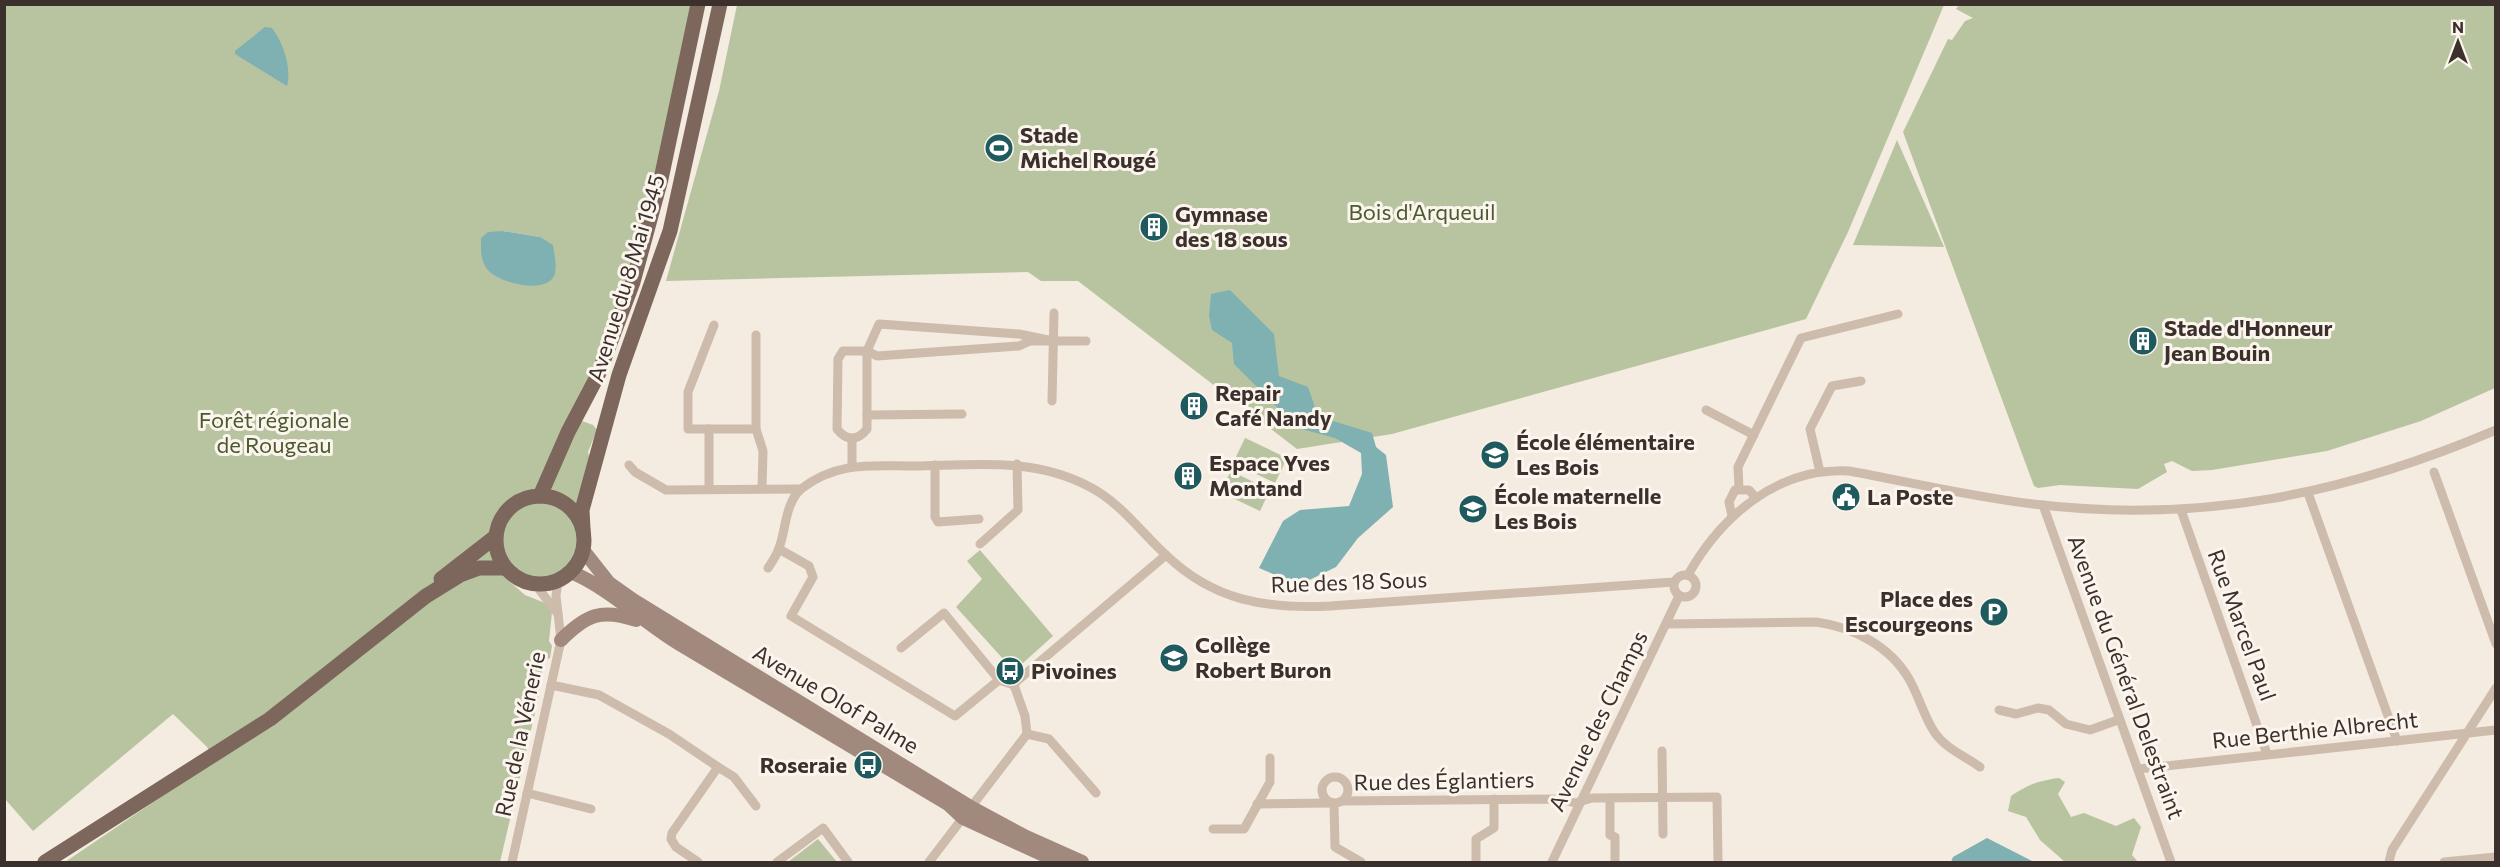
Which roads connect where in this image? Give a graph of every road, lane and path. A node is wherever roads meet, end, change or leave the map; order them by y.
1 (698, 4) edge
2 (720, 4) edge
3 (1054, 313) dead end
4 (1898, 314) dead end
5 (714, 325) dead end
6 (756, 335) dead end
7 (1053, 341) junction
8 (1086, 341) dead end
9 (867, 351) junction
10 (1861, 381) dead end
11 (1052, 401) dead end
12 (1706, 410) dead end
13 (867, 414) junction
14 (962, 414) dead end
15 (709, 429) junction
16 (756, 429) junction
17 (2496, 430) edge
18 (1754, 435) junction
19 (852, 439) junction
20 (1017, 464) junction
21 (629, 465) dead end
22 (935, 465) junction
23 (852, 466) junction
24 (1820, 472) junction
25 (2434, 472) dead end
26 (762, 488) junction
27 (709, 489) junction
28 (801, 489) junction
29 (1738, 489) junction
30 (2308, 493) junction
31 (540, 496) junction
32 (1756, 498) junction
33 (2043, 505) junction
34 (2181, 510) junction
35 (1732, 516) junction
36 (979, 519) dead end
37 (583, 529) junction
38 (495, 537) junction
39 (980, 544) dead end
40 (779, 549) junction
41 (583, 550) junction
42 (1166, 555) junction
43 (505, 568) junction
44 (768, 568) dead end
45 (1688, 575) junction
46 (564, 576) junction
47 (1674, 582) junction
48 (534, 584) junction
49 (426, 596) junction
50 (1679, 596) junction
51 (558, 614) junction
52 (647, 624) junction
53 (1667, 624) junction
54 (561, 640) junction
55 (2496, 644) edge
56 (902, 648) dead end
57 (999, 680) junction
58 (551, 685) junction
59 (1014, 685) junction
60 (2496, 688) edge
61 (1999, 710) dead end
62 (2118, 720) junction
63 (2496, 730) edge
64 (2467, 733) junction
65 (1027, 734) junction
66 (2397, 741) junction
67 (1662, 751) dead end
68 (2267, 754) junction
69 (1270, 758) dead end
70 (718, 767) junction
71 (1980, 767) dead end
72 (2138, 769) junction
73 (527, 793) junction
74 (1096, 793) dead end
75 (1663, 797) junction
76 (1610, 798) junction
77 (1494, 800) junction
78 (1581, 801) junction
79 (1336, 803) junction
80 (1257, 804) junction
81 (756, 806) dead end
82 (591, 809) dead end
83 (968, 813) junction
84 (1213, 829) dead end
85 (1663, 834) dead end
86 (2496, 857) edge
87 (45, 862) edge
88 (512, 862) edge
89 (698, 862) edge
90 (777, 862) edge
91 (848, 862) edge
92 (929, 862) edge
93 (1059, 862) edge
94 (1082, 862) edge
95 (1361, 862) edge
96 (1476, 862) edge
97 (1552, 862) edge
98 (1615, 862) edge
99 (1718, 862) edge
100 (2171, 862) edge
101 (2389, 862) edge
102 (2444, 862) edge

1 - 31 main road
2 - 37 main road, Avenue du 8 Mai 1945
3 - 7 street
4 - 18 street
5 - 15 street
6 - 16 street
7 - 8 street
7 - 9 street
7 - 9 street
7 - 11 street
9 - 13 street
9 - 19 street
10 - 24 street
12 - 18 street
13 - 14 street
13 - 19 street
15 - 16 street
15 - 27 street
16 - 26 street
17 - 30 street, Avenue des Champs
18 - 29 street
19 - 23 street
20 - 22 street, Rue des 18 Sous
20 - 39 street
20 - 42 street, Rue des 18 Sous
21 - 27 street
22 - 23 street, Rue des 18 Sous
22 - 36 street
23 - 28 street, Rue des 18 Sous
24 - 32 street, Avenue des Champs
24 - 33 street, Avenue des Champs
25 - 55 street
26 - 27 street
26 - 28 street
28 - 40 street
29 - 32 street
29 - 35 street
30 - 34 street, Avenue des Champs
30 - 66 street
31 - 37 main road
31 - 38 main road
32 - 35 street, Avenue des Champs
33 - 34 street, Avenue des Champs
33 - 62 street, Avenue du Général Delestraint
34 - 68 street, Rue Marcel Paul
35 - 45 street, Avenue des Champs
37 - 41 main road
38 - 43 main road
38 - 49 main road
40 - 44 street
40 - 57 street
41 - 46 main road
41 - 83 main road, Avenue Olof Palme
42 - 47 street, Rue des 18 Sous
42 - 59 street
43 - 48 main road
43 - 49 main road
45 - 47 street
45 - 50 street, Avenue des Champs
46 - 48 main road
46 - 51 street, Rue de la Vénerie
46 - 52 main road, Avenue Olof Palme
47 - 50 street
48 - 51 street
49 - 87 main road
50 - 53 street, Avenue des Champs
51 - 54 street, Rue de la Vénerie
52 - 54 main road
52 - 83 main road, Avenue Olof Palme
53 - 71 street
53 - 78 street, Avenue des Champs
54 - 58 street, Rue de la Vénerie
56 - 57 street
57 - 59 street
58 - 70 street
58 - 73 street, Rue de la Vénerie
59 - 65 street
60 - 64 street
61 - 62 street
62 - 72 street, Avenue du Général Delestraint
63 - 64 street, Rue Berthie Albrecht
64 - 66 street, Rue Berthie Albrecht
64 - 101 street
65 - 74 street
65 - 83 street
66 - 68 street, Rue Berthie Albrecht
67 - 75 street
68 - 72 street, Rue Berthie Albrecht
69 - 80 street
70 - 81 street
70 - 89 street
72 - 100 street, Avenue du Général Delestraint
73 - 82 street
73 - 88 street, Rue de la Vénerie
75 - 76 street, Rue des Églantiers
75 - 85 street
75 - 99 street, Rue des Églantiers
76 - 78 street, Rue des Églantiers
76 - 98 street
77 - 78 street, Rue des Églantiers
77 - 79 street, Rue des Églantiers
77 - 96 street
78 - 97 street, Avenue des Champs
79 - 80 street, Rue des Églantiers
79 - 95 street
80 - 84 street
83 - 92 street
83 - 93 main road, Avenue Olof Palme
83 - 94 main road, Avenue Olof Palme
86 - 102 street
90 - 91 street

